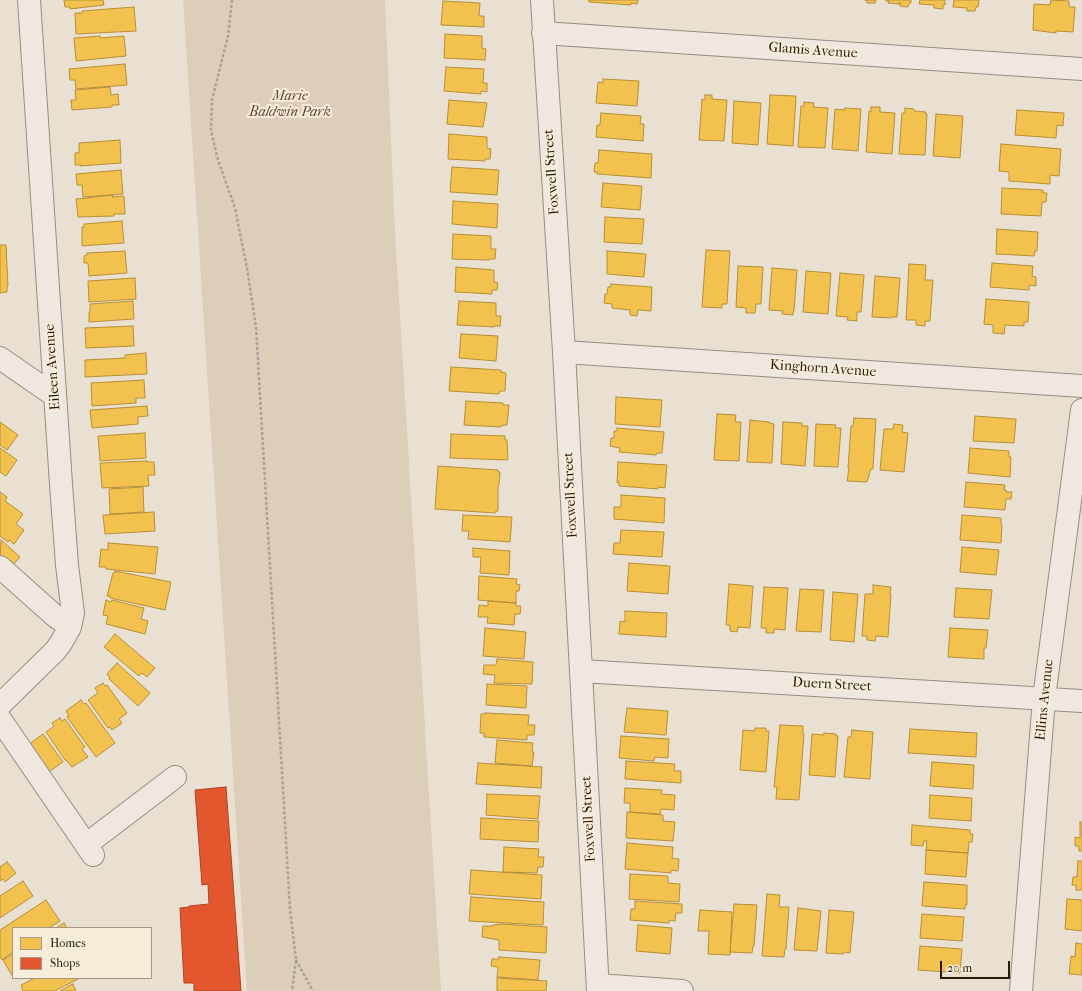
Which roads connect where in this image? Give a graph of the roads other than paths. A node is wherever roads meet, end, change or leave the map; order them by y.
1 (29, 0) edge
2 (542, 0) edge
3 (543, 33) junction
4 (1082, 69) edge
5 (564, 352) junction
6 (0, 358) edge
7 (1082, 386) edge
8 (55, 396) junction
9 (1082, 410) edge
10 (0, 567) edge
11 (70, 627) junction
12 (581, 671) junction
13 (1044, 698) junction
14 (1082, 701) edge
15 (0, 705) edge
16 (0, 719) edge
17 (175, 777) dead end
18 (598, 988) edge
19 (682, 991) edge
20 (1021, 991) edge

1 - 8 street, Eileen Avenue
2 - 3 street, Foxwell Street
3 - 4 street, Glamis Avenue
3 - 5 street, Foxwell Street
5 - 7 street, Kinghorn Avenue
5 - 12 street, Foxwell Street
6 - 8 street
8 - 11 street, Eileen Avenue
9 - 13 street, Ellins Avenue
10 - 11 street
11 - 15 street, Eileen Avenue
12 - 13 street, Duern Street
12 - 18 street, Foxwell Street
13 - 14 street, Duern Street
13 - 20 street, Ellins Avenue
16 - 17 street
18 - 19 street

